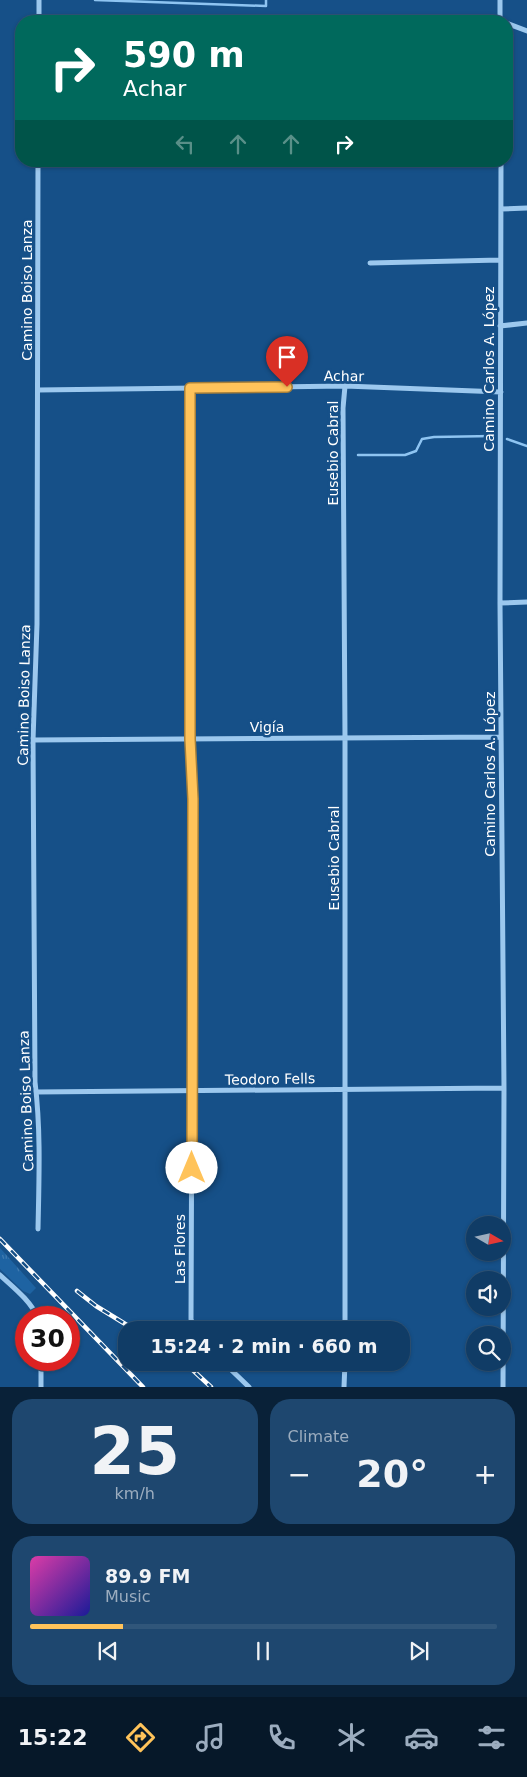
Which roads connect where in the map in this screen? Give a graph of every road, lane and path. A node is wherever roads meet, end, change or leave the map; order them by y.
1 (39, 0) edge
2 (500, 0) edge
3 (39, 15) edge
4 (501, 15) edge
5 (513, 26) edge
6 (527, 31) edge
7 (38, 167) edge
8 (500, 167) edge
9 (527, 208) edge
10 (501, 209) junction
11 (500, 260) junction
12 (370, 263) dead end
13 (527, 323) edge
14 (500, 326) junction
15 (345, 386) junction
16 (190, 388) junction
17 (38, 390) junction
18 (501, 392) junction
19 (500, 602) junction
20 (527, 602) edge
21 (500, 737) junction
22 (345, 738) junction
23 (190, 739) junction
24 (33, 740) junction
25 (504, 1088) junction
26 (345, 1089) junction
27 (36, 1092) junction
28 (193, 1092) junction
29 (38, 1229) dead end
30 (0, 1275) edge
31 (31, 1306) edge
32 (191, 1321) edge
33 (345, 1321) edge
34 (41, 1371) edge
35 (232, 1371) edge
36 (344, 1371) edge
37 (41, 1387) edge
38 (249, 1387) edge
39 (344, 1387) edge
40 (503, 1387) edge

1 - 3 street
2 - 4 street
5 - 6 street
7 - 17 street, Camino Boiso Lanza
8 - 10 street, Camino Carlos A. López
9 - 10 street
10 - 11 street, Camino Carlos A. López
11 - 12 street
11 - 14 street, Camino Carlos A. López
13 - 14 street
14 - 18 street, Camino Carlos A. López
15 - 16 street, Achar
15 - 18 street, Achar
15 - 22 street, Eusebio Cabral
16 - 17 street, Achar
16 - 23 street, Las Flores
17 - 24 street, Camino Boiso Lanza
18 - 19 street, Camino Carlos A. López
19 - 20 street
19 - 21 street, Camino Carlos A. López
21 - 22 street, Vigía
21 - 25 street, Camino Carlos A. López
22 - 23 street, Vigía
22 - 26 street, Eusebio Cabral
23 - 24 street, Vigía
23 - 28 street, Las Flores
24 - 27 street, Camino Boiso Lanza
25 - 26 street, Teodoro Fells
25 - 40 street, Camino Carlos A. López
26 - 28 street, Teodoro Fells
26 - 33 street, Eusebio Cabral
27 - 28 street, Teodoro Fells
27 - 29 street, Camino Boiso Lanza
28 - 32 street, Las Flores
30 - 31 street
34 - 37 street
35 - 38 street
36 - 39 street

